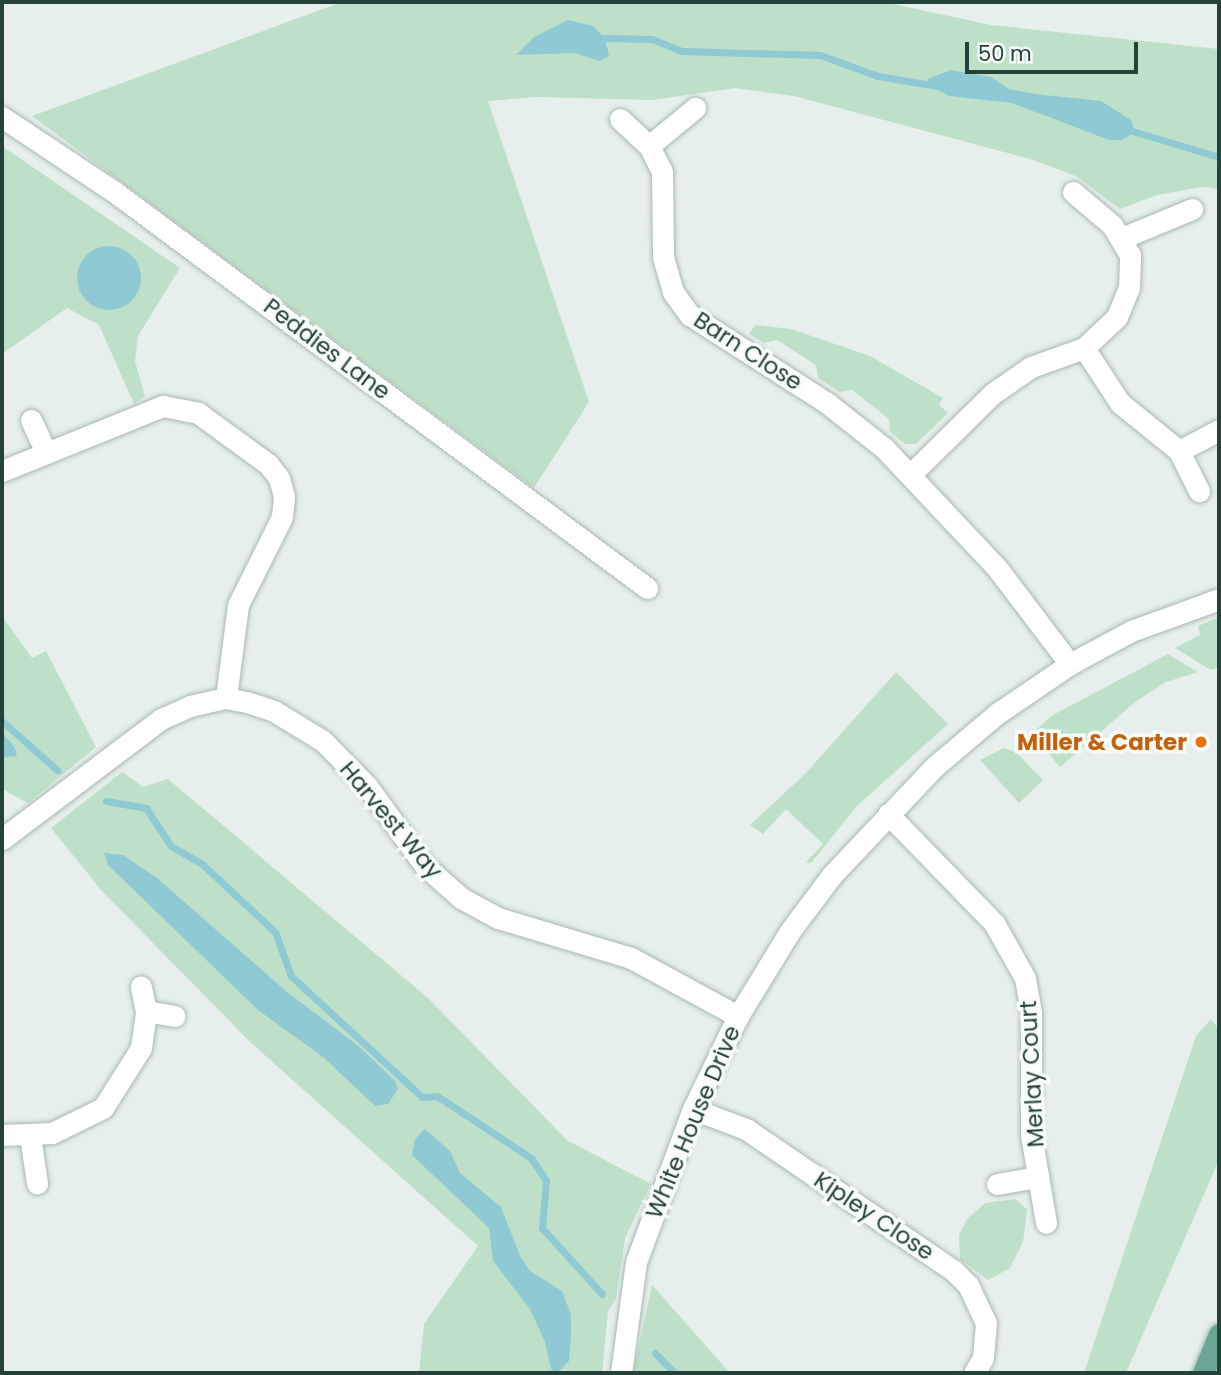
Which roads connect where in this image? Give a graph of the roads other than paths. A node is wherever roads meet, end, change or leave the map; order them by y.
1 (695, 108) dead end
2 (2, 117) edge
3 (620, 119) dead end
4 (649, 146) junction
5 (1073, 192) dead end
6 (1192, 209) dead end
7 (1122, 238) junction
8 (1084, 348) junction
9 (32, 420) dead end
10 (1219, 430) edge
11 (1180, 451) junction
12 (46, 452) junction
13 (2, 471) edge
14 (911, 474) junction
15 (1199, 491) dead end
16 (648, 588) dead end
17 (1219, 599) edge
18 (1070, 664) junction
19 (226, 698) junction
20 (888, 814) junction
21 (2, 839) edge
22 (141, 987) dead end
23 (146, 1011) junction
24 (175, 1016) dead end
25 (738, 1016) junction
26 (693, 1109) junction
27 (2, 1135) edge
28 (30, 1136) junction
29 (1038, 1177) junction
30 (37, 1183) dead end
31 (997, 1184) dead end
32 (1046, 1223) dead end
33 (1219, 1334) edge
34 (621, 1373) edge
35 (974, 1373) edge
36 (1203, 1373) edge

1 - 4 street
2 - 16 street, Peddies Lane
3 - 4 street, Barn Close
4 - 14 street, Barn Close
5 - 7 street
6 - 7 street
7 - 8 street
8 - 11 street
8 - 14 street
9 - 12 street
10 - 11 street
11 - 15 street
12 - 13 street
12 - 19 street
14 - 18 street, Barn Close
17 - 18 street, White House Drive
18 - 20 street, White House Drive
19 - 21 street, Harvest Way
19 - 25 street, Harvest Way
20 - 25 street, White House Drive
20 - 29 street, Merlay Court
22 - 23 street
23 - 24 street
23 - 28 street
25 - 26 street, White House Drive
26 - 34 street, White House Drive
26 - 35 street, Kipley Close
27 - 28 street
28 - 30 street
29 - 31 street, Merlay Court
29 - 32 street, Merlay Court
33 - 36 main road

